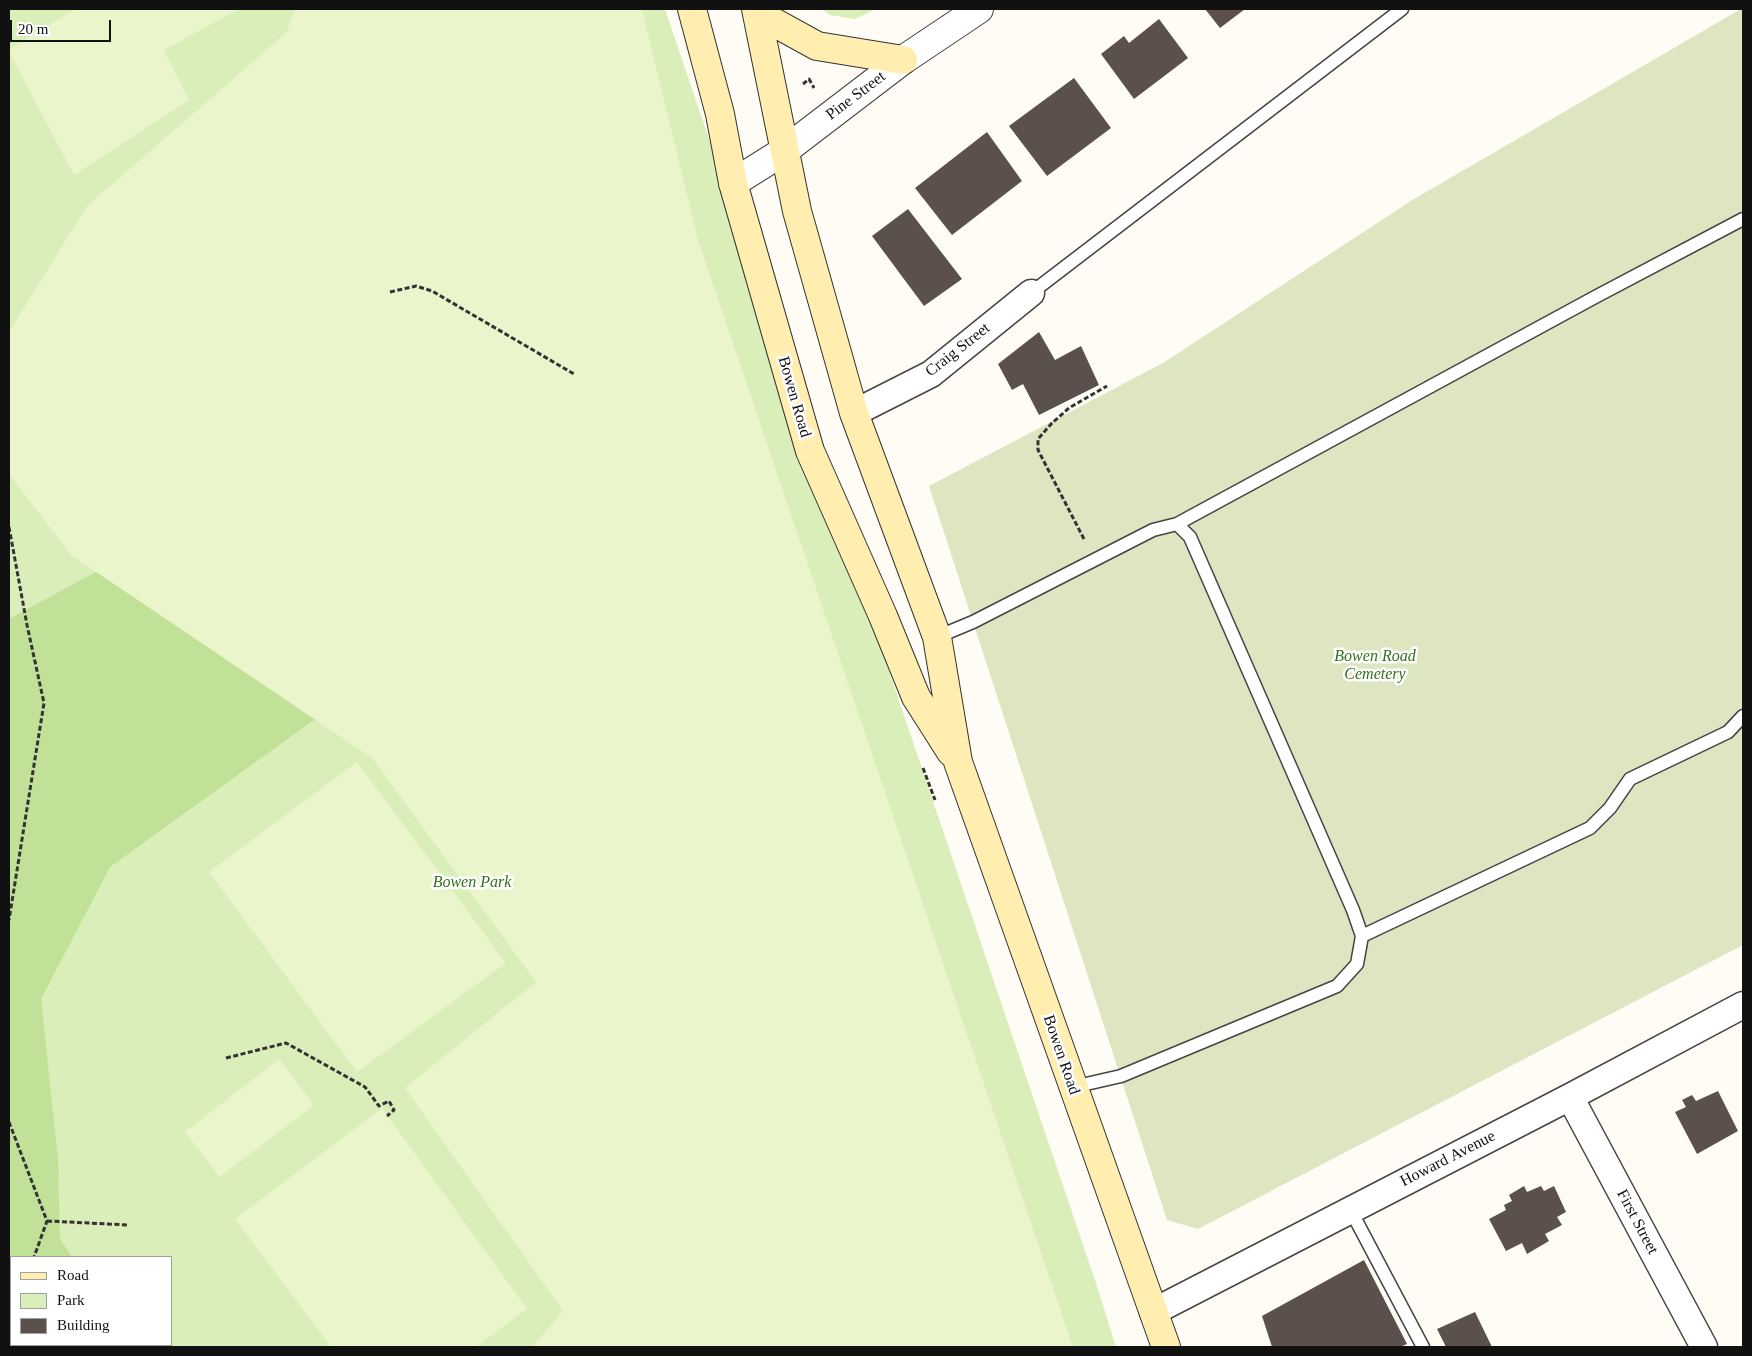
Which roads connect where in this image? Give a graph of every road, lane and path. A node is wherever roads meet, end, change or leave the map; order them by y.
1 (692, 9) edge
2 (1402, 9) edge
3 (757, 11) edge
4 (967, 12) edge
5 (903, 60) junction
6 (800, 86) dead end
7 (815, 91) dead end
8 (784, 151) junction
9 (733, 184) junction
10 (1743, 219) edge
11 (390, 292) dead end
12 (1031, 293) joint
13 (574, 374) dead end
14 (1107, 386) dead end
15 (854, 412) junction
16 (1176, 524) junction
17 (9, 527) edge
18 (1094, 560) junction
19 (937, 637) junction
20 (1743, 716) edge
21 (958, 762) junction
22 (920, 764) dead end
23 (939, 808) dead end
24 (9, 920) edge
25 (1362, 936) junction
26 (1743, 1005) edge
27 (226, 1058) dead end
28 (1073, 1087) junction
29 (1570, 1097) junction
30 (388, 1116) dead end
31 (9, 1122) edge
32 (1350, 1209) junction
33 (47, 1221) junction
34 (129, 1226) dead end
35 (34, 1256) edge
36 (1153, 1312) junction
37 (1166, 1347) edge
38 (1423, 1347) edge
39 (1704, 1347) edge

1 - 9 main road, Bowen Road
2 - 12 lane
3 - 5 main road
3 - 8 main road, Bowen Road
4 - 5 street, Pine Street
5 - 8 street, Pine Street
6 - 7 path
8 - 9 street, Pine Street
8 - 15 main road, Bowen Road
9 - 21 main road, Bowen Road
10 - 16 lane
11 - 13 path
12 - 15 street, Craig Street
14 - 18 path
15 - 19 main road, Bowen Road
16 - 18 lane
16 - 25 lane
17 - 24 path
18 - 19 lane
19 - 21 main road, Bowen Road
20 - 25 lane
21 - 28 main road, Bowen Road
22 - 23 path
25 - 28 lane
26 - 29 street, Howard Avenue
27 - 30 path
28 - 36 main road, Bowen Road
29 - 32 street, Howard Avenue
29 - 39 street, First Street
31 - 33 path
32 - 36 street, Howard Avenue
32 - 38 lane
33 - 34 path
33 - 35 path
36 - 37 main road, Bowen Road

